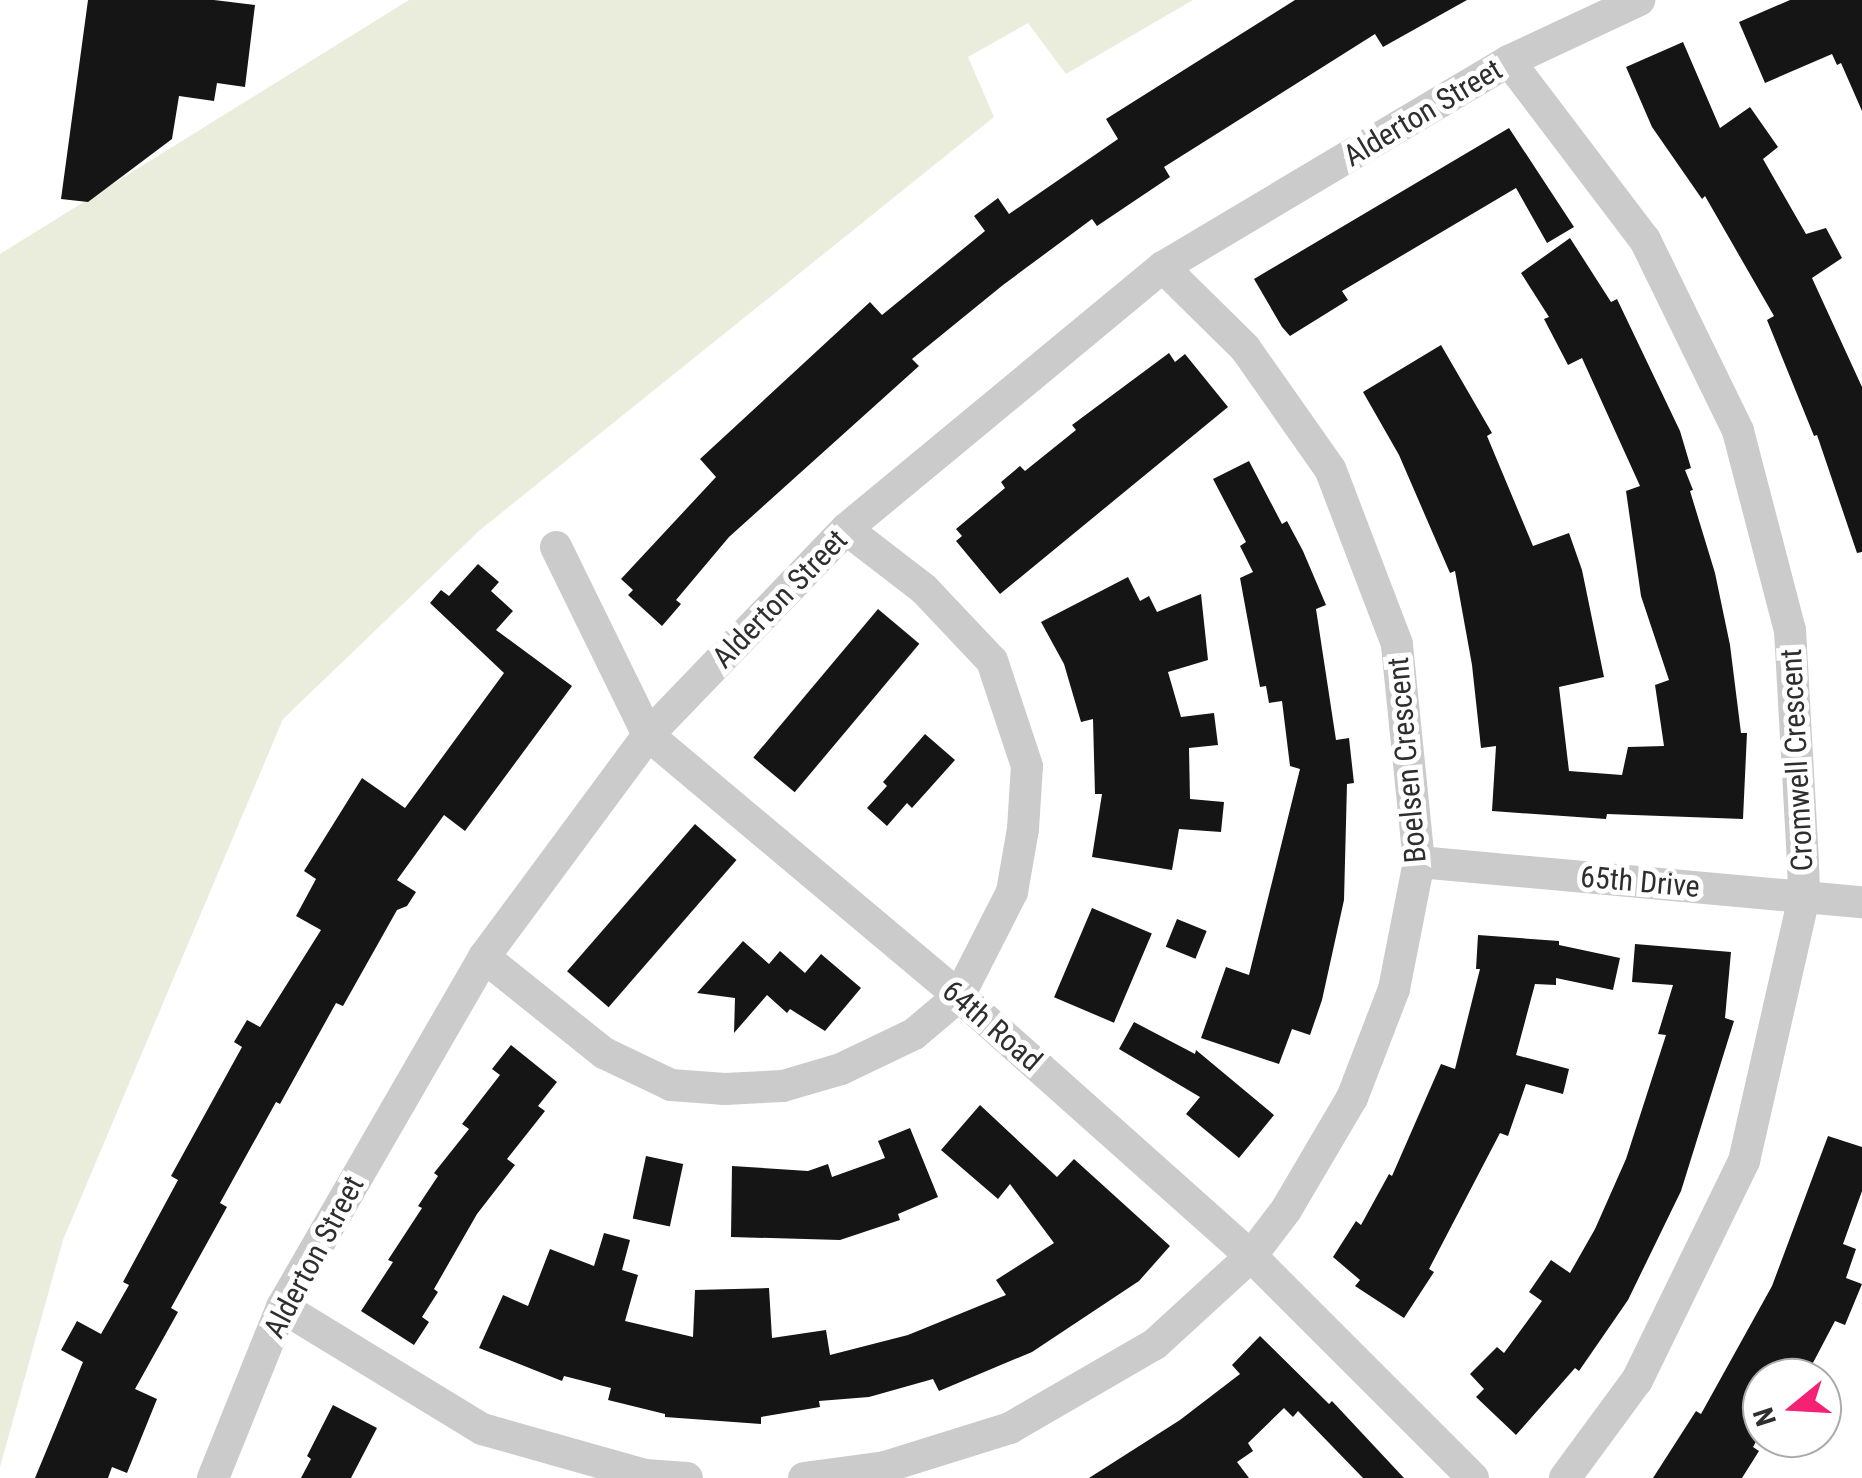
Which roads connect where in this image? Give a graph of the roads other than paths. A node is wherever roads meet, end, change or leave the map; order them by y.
1 (1639, 0) edge
2 (1509, 61) junction
3 (1163, 267) junction
4 (846, 530) junction
5 (556, 547) dead end
6 (648, 735) junction
7 (1419, 862) junction
8 (1804, 897) junction
9 (1862, 902) edge
10 (484, 956) junction
11 (959, 996) junction
12 (1251, 1256) junction
13 (282, 1306) junction
14 (886, 1472) edge
15 (213, 1478) edge
16 (687, 1478) edge
17 (804, 1478) edge
18 (1473, 1478) edge
19 (1565, 1478) edge

1 - 2 street, Alderton Street
2 - 3 street, Alderton Street
2 - 8 street, Cromwell Crescent
3 - 4 street, Alderton Street
3 - 7 street, Boelsen Crescent
4 - 6 street, Alderton Street
4 - 11 street
5 - 6 street, 64th Road
6 - 10 street, Alderton Street
6 - 11 street, 64th Road
7 - 8 street, 65th Drive
7 - 12 street, Boelsen Crescent
8 - 9 street, 65th Drive
8 - 19 street, Cromwell Crescent
10 - 11 street
10 - 13 street, Alderton Street
11 - 12 street, 64th Road
12 - 14 street, Boelsen Crescent
12 - 18 street, 64th Road
13 - 15 street, Alderton Street
13 - 16 street
14 - 17 street, Boelsen Crescent

